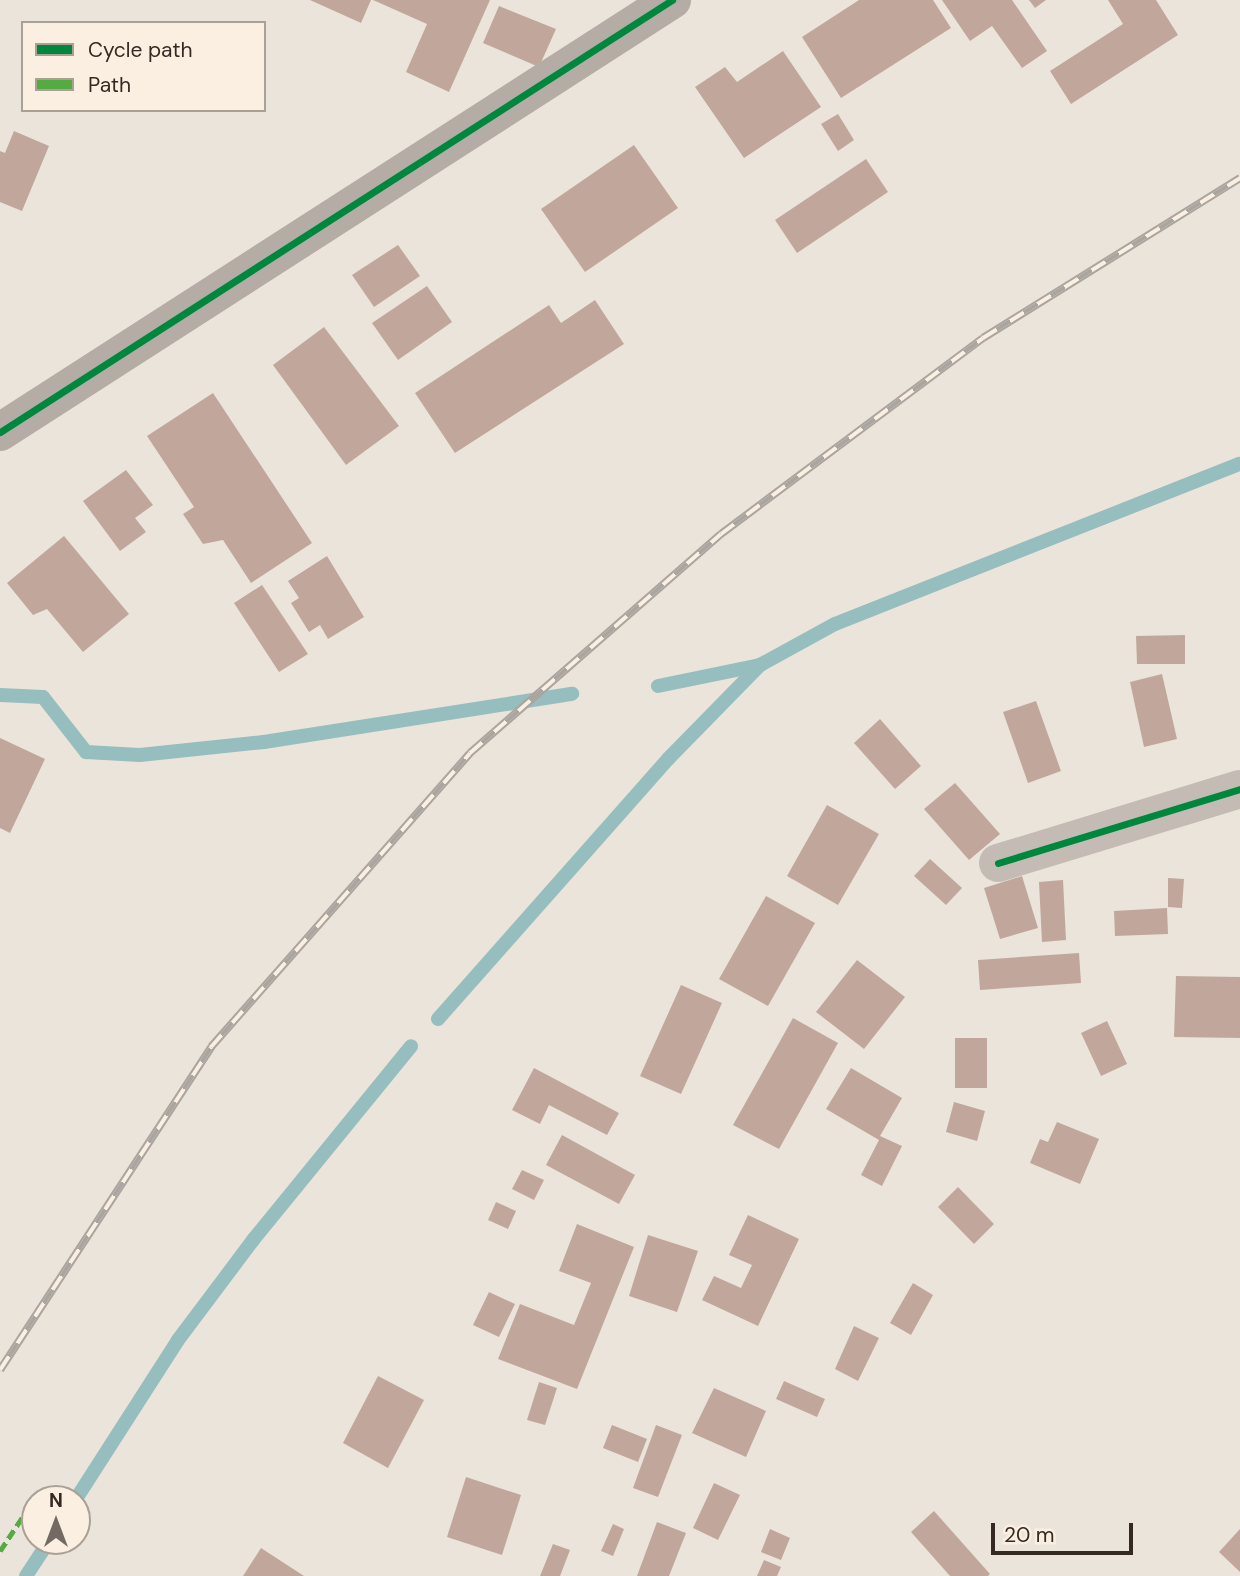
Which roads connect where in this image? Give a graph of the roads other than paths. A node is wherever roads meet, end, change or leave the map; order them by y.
1 (673, 0) edge
2 (0, 432) edge
3 (1240, 789) edge
4 (998, 863) dead end

1 - 2 street
3 - 4 street

